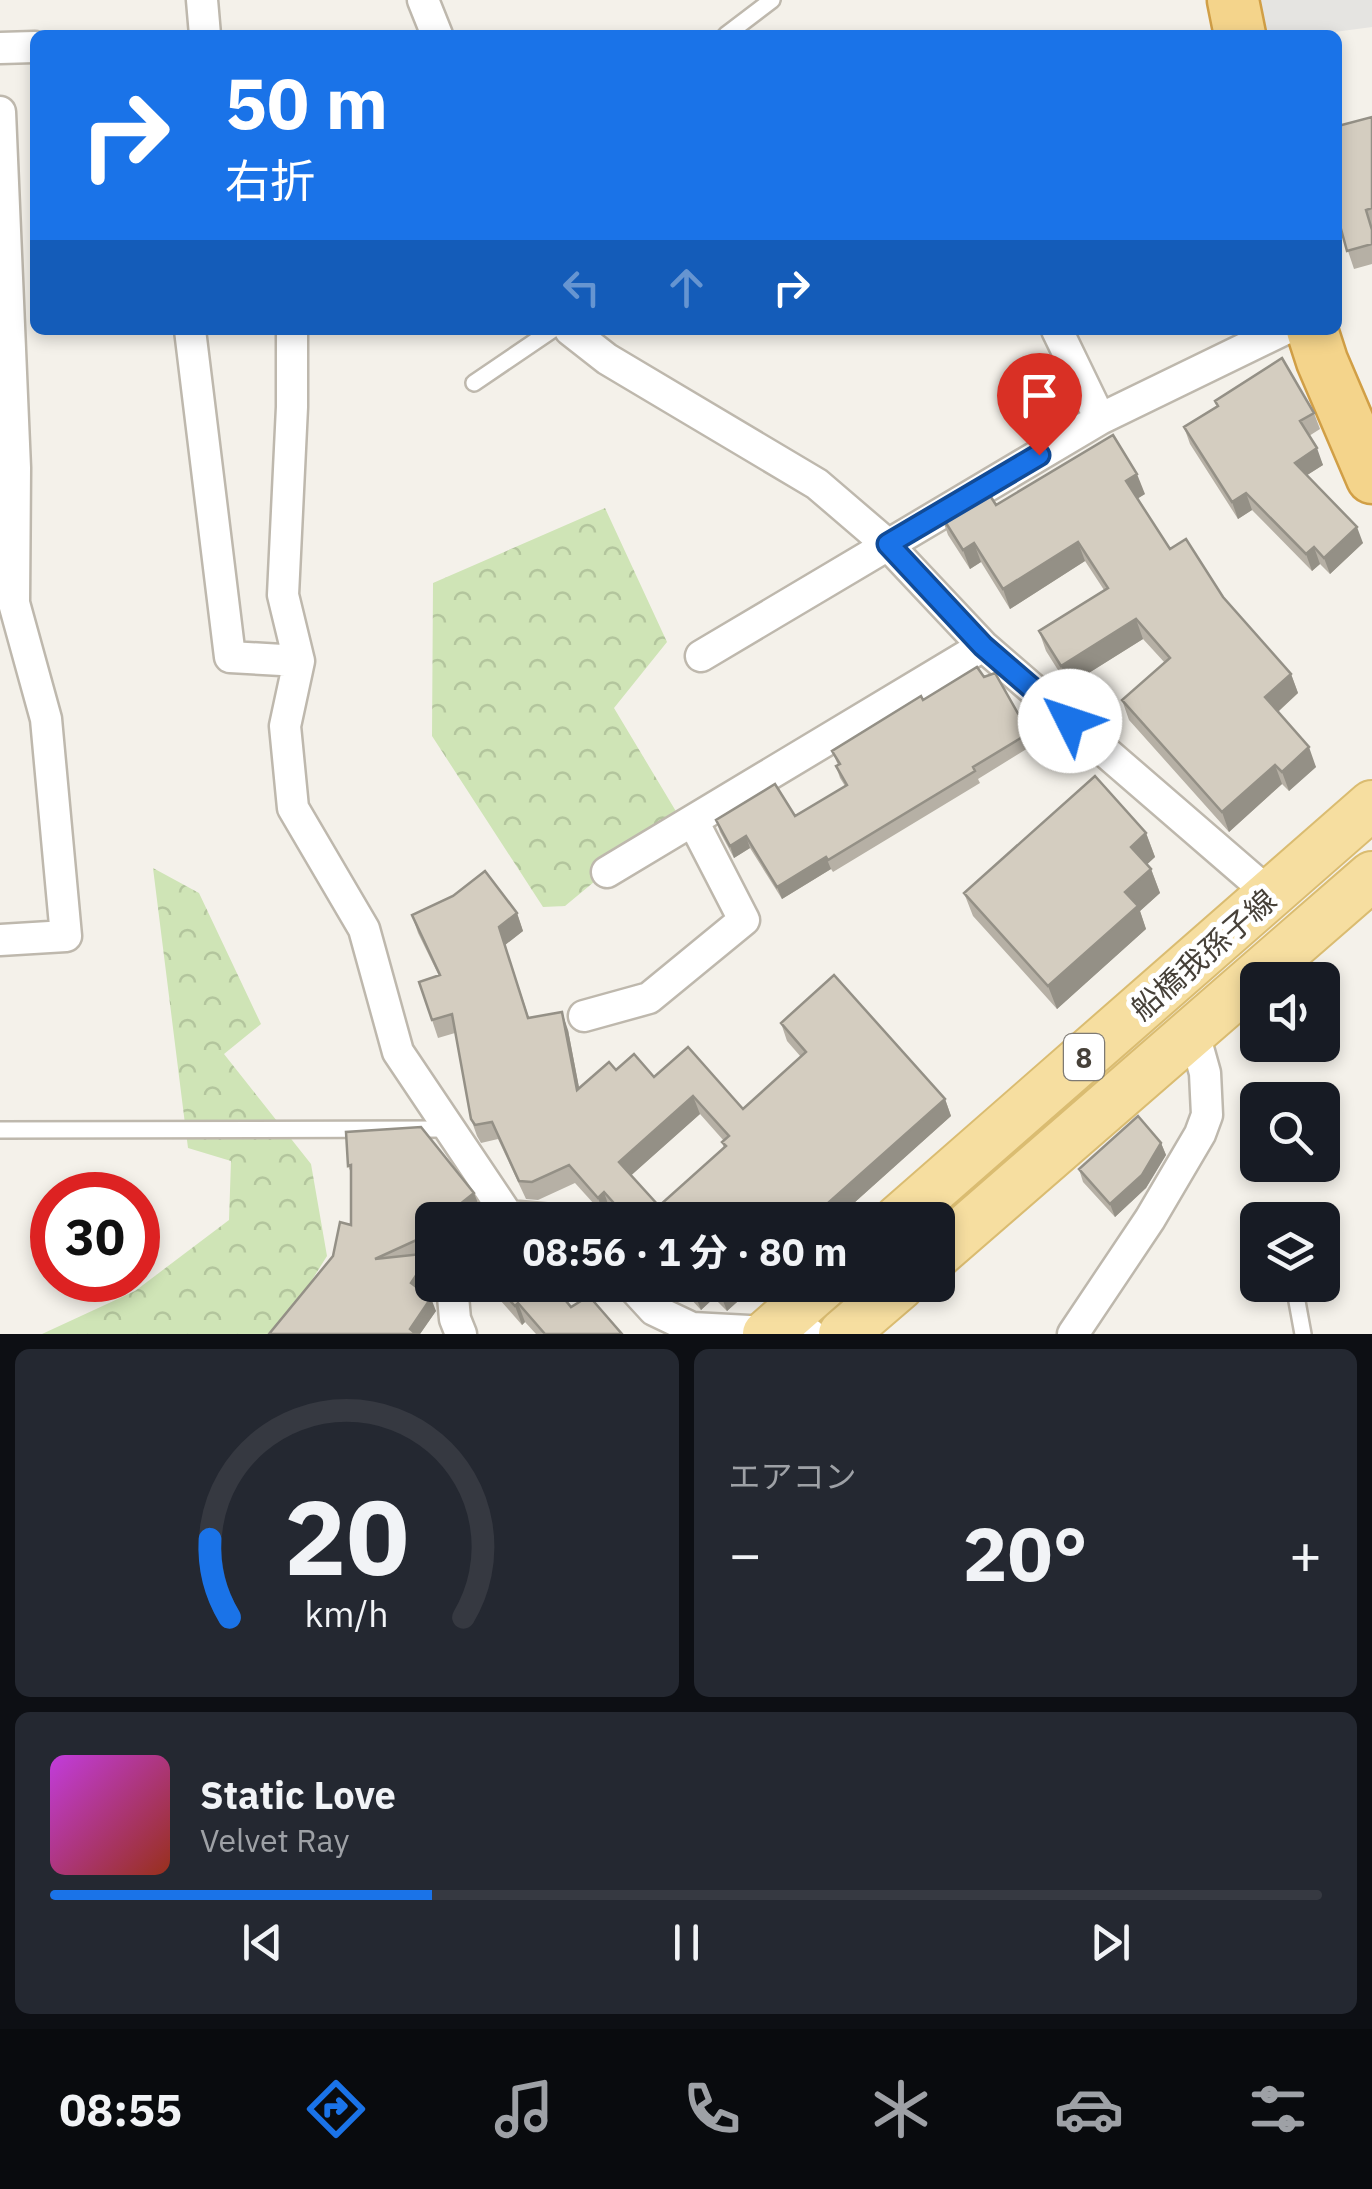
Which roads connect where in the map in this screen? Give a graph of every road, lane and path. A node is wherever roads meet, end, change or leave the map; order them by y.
1 (202, 0) edge
2 (423, 0) edge
3 (772, 0) edge
4 (1233, 0) edge
5 (205, 30) edge
6 (436, 30) edge
7 (733, 30) edge
8 (1239, 30) edge
9 (30, 47) edge
10 (0, 48) edge
11 (0, 112) edge
12 (191, 335) edge
13 (292, 335) edge
14 (545, 335) edge
15 (577, 335) edge
16 (1058, 335) edge
17 (1273, 335) edge
18 (1314, 335) edge
19 (474, 383) dead end
20 (1100, 419) junction
21 (1372, 478) edge
22 (888, 544) junction
23 (983, 646) junction
24 (701, 656) dead end
25 (299, 661) junction
26 (1372, 805) edge
27 (693, 821) junction
28 (607, 872) dead end
29 (1372, 876) edge
30 (1271, 895) junction
31 (0, 940) edge
32 (584, 1016) dead end
33 (1193, 1030) junction
34 (450, 1129) junction
35 (0, 1130) edge
36 (496, 1202) edge
37 (919, 1202) edge
38 (955, 1238) edge
39 (454, 1302) edge
40 (647, 1302) edge
41 (808, 1302) edge
42 (881, 1302) edge
43 (1297, 1302) edge
44 (782, 1333) edge
45 (462, 1334) edge
46 (844, 1334) edge
47 (1073, 1334) edge
48 (1303, 1334) edge

1 - 5 street
2 - 6 street
3 - 7 lane
4 - 8 highway
9 - 10 street
11 - 31 street
12 - 25 street
13 - 25 street
14 - 19 lane
15 - 22 street
16 - 20 street
17 - 20 street
18 - 21 highway
20 - 22 street
22 - 23 street
22 - 24 street
23 - 27 street
23 - 30 street
25 - 34 street
26 - 30 main road, 船橋我孫子線 / 8
27 - 28 street
27 - 32 street
29 - 33 main road, 船橋我孫子線 / 8
30 - 37 main road, 船橋我孫子線 / 8
33 - 38 main road, 船橋我孫子線 / 8
33 - 47 street
34 - 35 lane
34 - 36 street
39 - 45 street
40 - 44 street
41 - 44 main road
42 - 46 main road
43 - 48 lane

